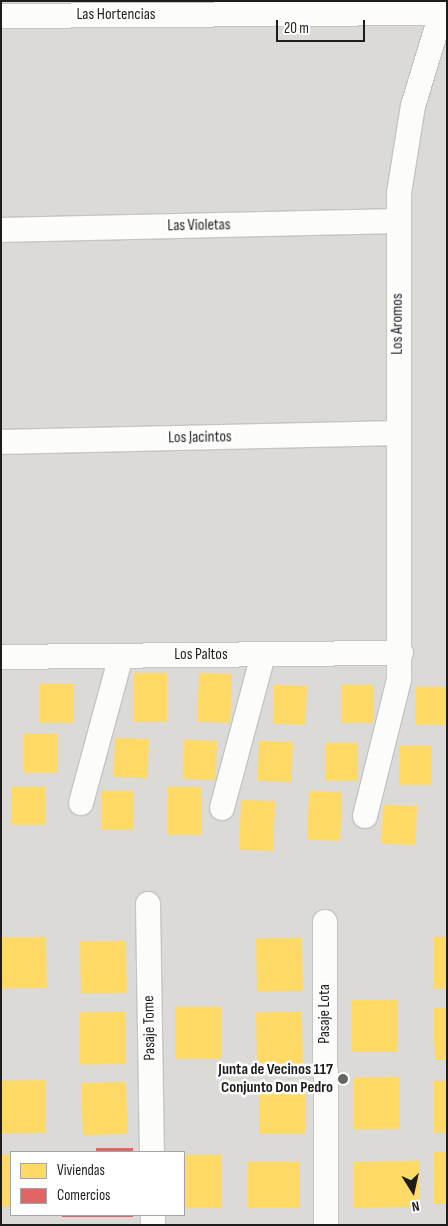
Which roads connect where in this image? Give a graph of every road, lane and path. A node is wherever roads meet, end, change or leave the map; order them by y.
1 (443, 7) edge
2 (1, 16) edge
3 (398, 222) junction
4 (1, 230) edge
5 (398, 433) junction
6 (1, 442) edge
7 (400, 654) junction
8 (263, 655) junction
9 (121, 656) junction
10 (1, 657) edge
11 (81, 803) dead end
12 (222, 808) dead end
13 (365, 816) dead end
14 (148, 904) dead end
15 (325, 922) dead end
16 (152, 1151) edge
17 (326, 1225) edge

1 - 2 street, Las Hortencias
1 - 3 street, Los Aromos
3 - 4 street, Las Violetas
3 - 5 street, Los Aromos
5 - 6 street, Los Jacintos
5 - 7 street, Los Aromos
7 - 8 street, Los Paltos
7 - 13 street, Los Aromos
8 - 9 street, Los Paltos
8 - 12 street
9 - 10 street, Los Paltos
9 - 11 street
14 - 16 street, Pasaje Tome
15 - 17 street, Pasaje Lota

